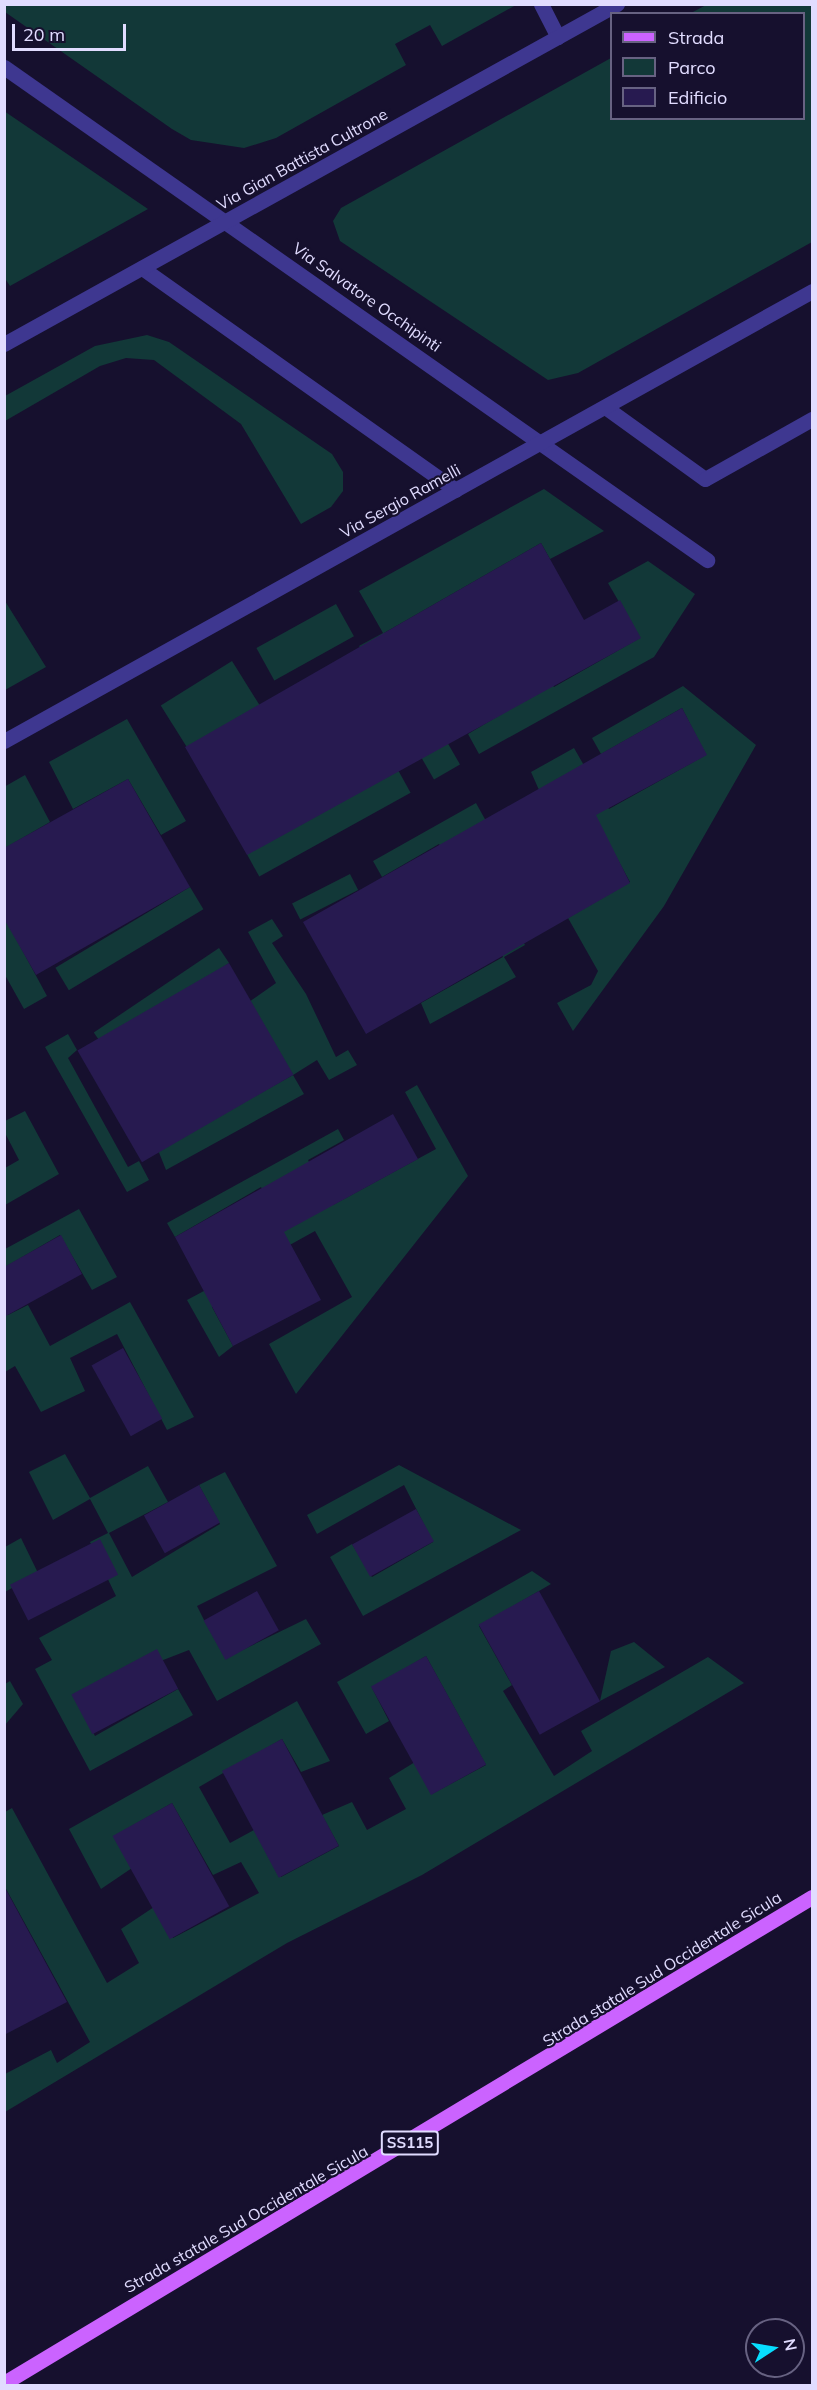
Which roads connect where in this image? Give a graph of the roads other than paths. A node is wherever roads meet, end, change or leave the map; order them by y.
1 (541, 4) edge
2 (617, 4) edge
3 (558, 37) junction
4 (4, 66) edge
5 (227, 221) junction
6 (142, 268) junction
7 (813, 291) edge
8 (4, 344) edge
9 (605, 406) junction
10 (813, 419) edge
11 (543, 441) junction
12 (455, 490) junction
13 (707, 560) dead end
14 (4, 741) edge
15 (813, 1898) edge
16 (4, 2383) edge

1 - 3 street
2 - 3 street, Via Gian Battista Cultrone
3 - 5 street, Via Gian Battista Cultrone
4 - 5 street, Via Salvatore Occhipinti
5 - 6 street, Via Gian Battista Cultrone
5 - 11 street, Via Salvatore Occhipinti
6 - 8 street, Via Gian Battista Cultrone
6 - 12 street
7 - 9 street, Via Sergio Ramelli
9 - 10 street
9 - 11 street, Via Sergio Ramelli
11 - 12 street, Via Sergio Ramelli
11 - 13 street, Via Salvatore Occhipinti
12 - 14 street, Via Sergio Ramelli
15 - 16 main road, Strada statale Sud Occidentale Sicula / SS115

